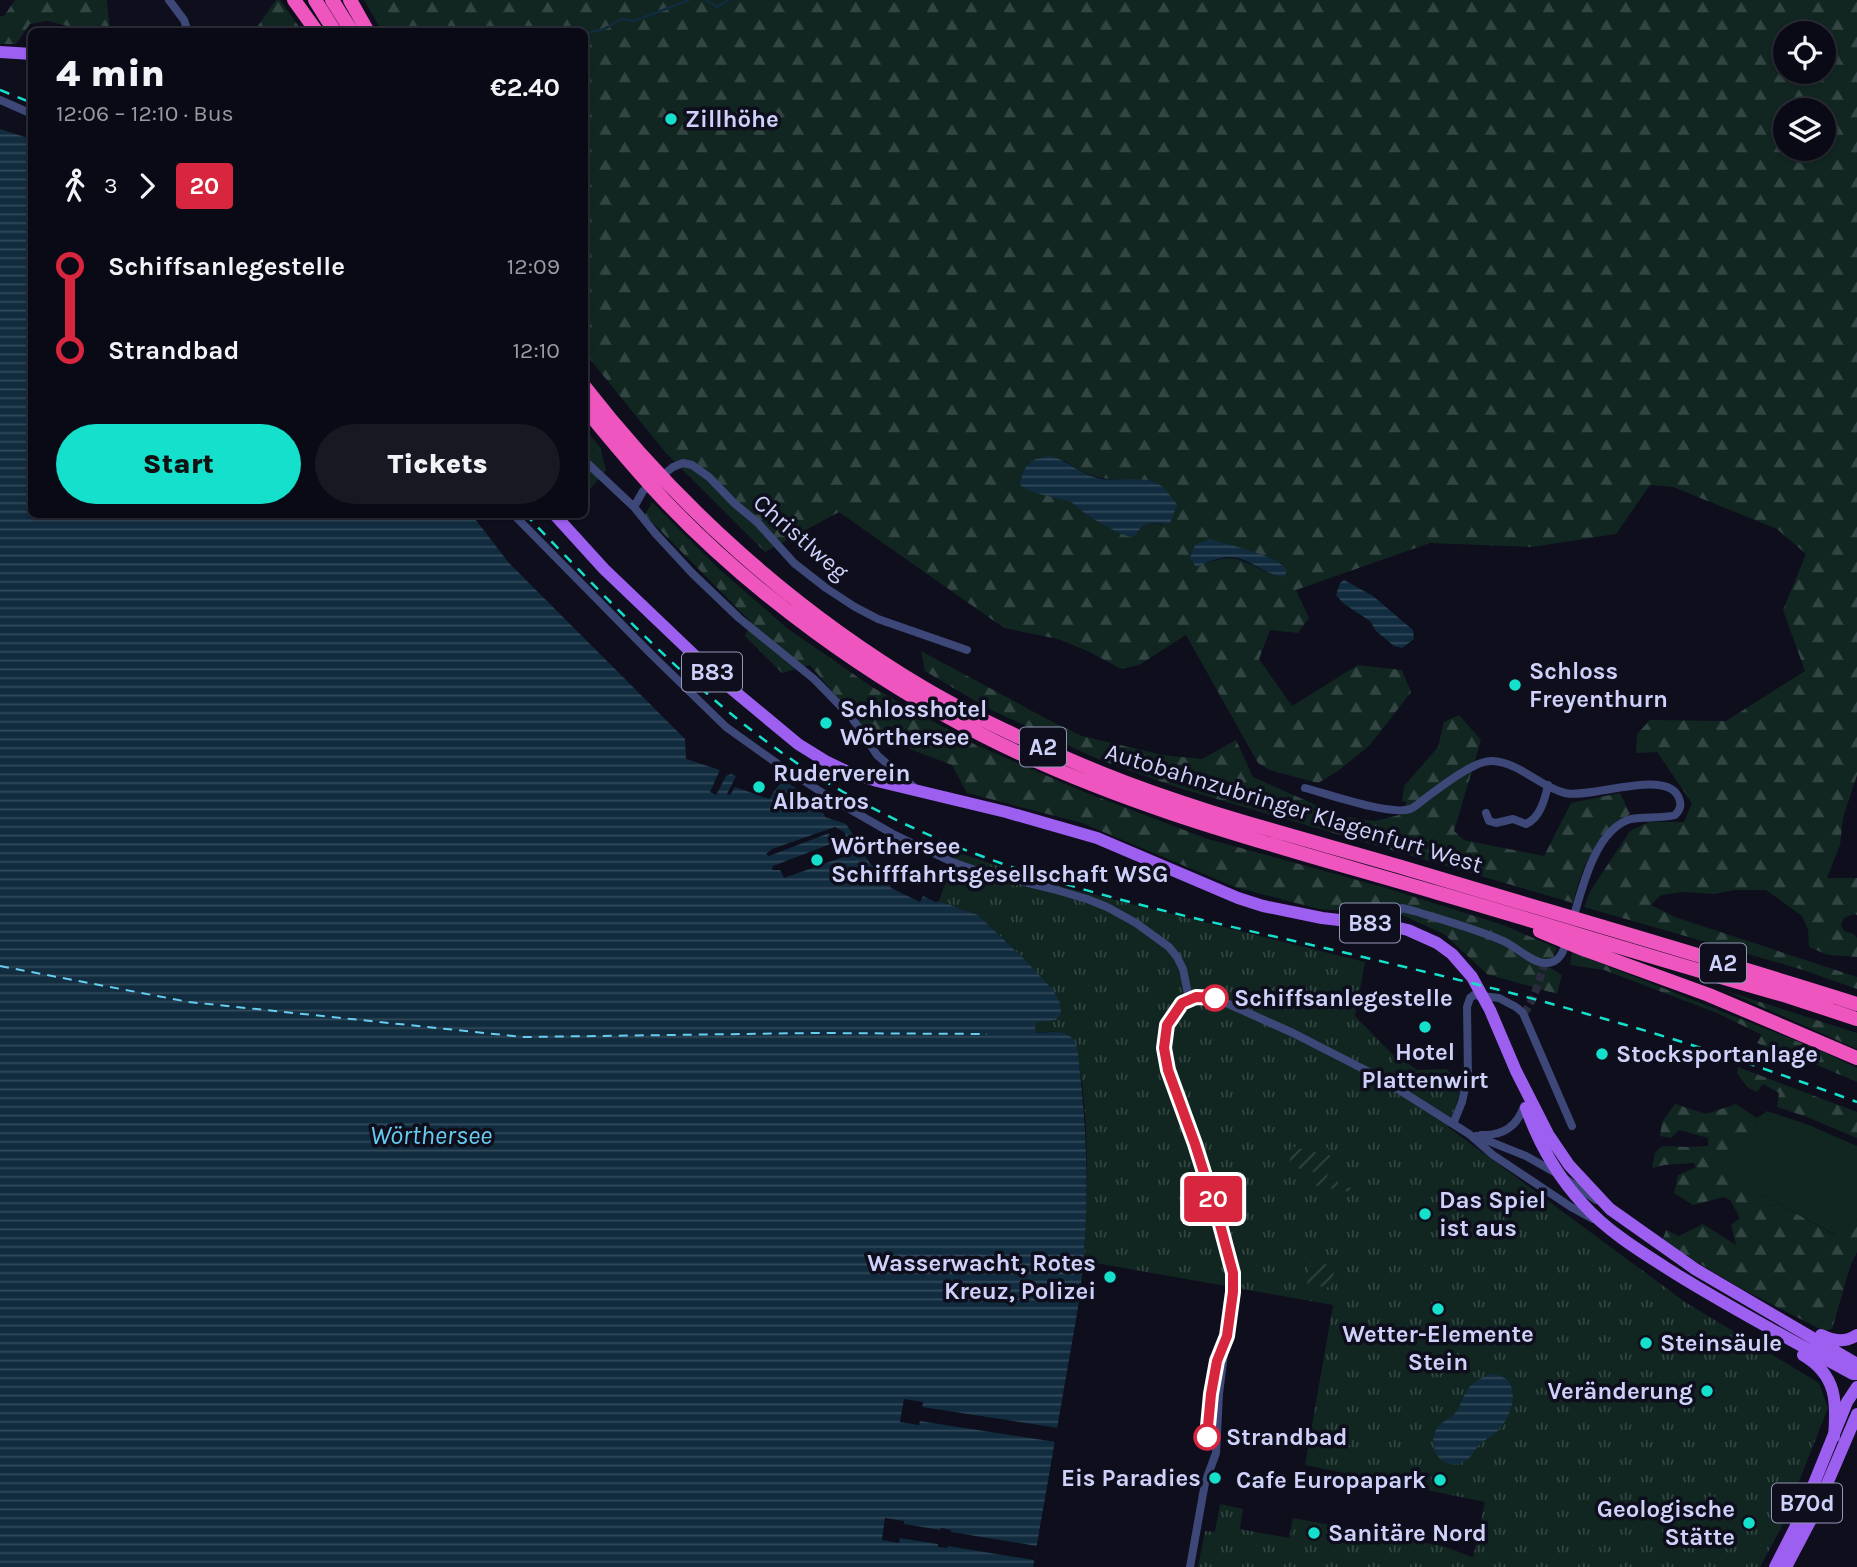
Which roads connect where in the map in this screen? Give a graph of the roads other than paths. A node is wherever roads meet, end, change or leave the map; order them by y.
1 (169, 0) edge
2 (294, 0) edge
3 (315, 0) edge
4 (343, 4) edge
5 (187, 28) edge
6 (314, 28) edge
7 (332, 28) edge
8 (351, 28) edge
9 (364, 28) edge
10 (0, 52) edge
11 (28, 54) edge
12 (0, 100) edge
13 (28, 112) edge
14 (588, 391) edge
15 (588, 411) edge
16 (588, 464) edge
17 (645, 467) junction
18 (671, 496) junction
19 (634, 508) junction
20 (517, 518) edge
21 (558, 518) edge
22 (967, 650) dead end
23 (1548, 785) junction
24 (1306, 788) dead end
25 (917, 790) junction
26 (1486, 813) dead end
27 (1551, 925) junction
28 (1390, 926) junction
29 (1586, 936) junction
30 (1189, 999) junction
31 (1857, 1004) edge
32 (1857, 1018) edge
33 (1857, 1058) edge
34 (1516, 1071) junction
35 (1525, 1104) junction
36 (1453, 1124) junction
37 (1572, 1126) dead end
38 (1469, 1134) junction
39 (1565, 1176) junction
40 (1545, 1190) junction
41 (1608, 1228) junction
42 (1709, 1295) junction
43 (1745, 1299) junction
44 (1857, 1335) edge
45 (1857, 1364) edge
46 (1857, 1374) edge
47 (1857, 1387) edge
48 (1857, 1414) edge
49 (1857, 1430) edge
50 (1833, 1437) junction
51 (1815, 1512) junction
52 (1190, 1567) edge
53 (1776, 1567) edge
54 (1786, 1567) edge

1 - 5 street
2 - 6 highway
3 - 7 highway
4 - 8 highway
4 - 9 highway
10 - 11 main road
12 - 13 street
14 - 17 highway, Autobahnzubringer Klagenfurt West / A2
15 - 17 highway, Autobahnzubringer Klagenfurt West / A2
16 - 19 street
17 - 18 highway, Autobahnzubringer Klagenfurt West / A2
18 - 27 highway, Autobahnzubringer Klagenfurt West / A2
18 - 27 highway, Autobahnzubringer Klagenfurt West / A2
19 - 22 street, Christlweg
19 - 25 street
20 - 30 street
21 - 25 main road, B83
23 - 24 street
23 - 26 street
23 - 28 street
25 - 28 main road, B83
27 - 29 highway, Autobahnzubringer Klagenfurt West / A2
27 - 29 highway
28 - 34 main road, B83
29 - 31 highway, Autobahnzubringer Klagenfurt West / A2
29 - 32 highway, Autobahnzubringer Klagenfurt West / A2
29 - 33 highway
30 - 36 street
30 - 52 street
34 - 35 main road, B83
34 - 39 main road, B83
35 - 38 street
35 - 39 main road, B83
36 - 37 street
36 - 38 street
38 - 39 street
38 - 40 street
39 - 40 street
39 - 41 main road, B83
39 - 43 main road, B83
40 - 41 street
41 - 42 main road, B83
42 - 46 main road, B83
42 - 50 main road
43 - 44 main road
43 - 45 main road, B83
47 - 50 main road, B70d
48 - 51 main road, B70d
49 - 51 main road
50 - 53 main road, B70d
51 - 54 main road, B70d

